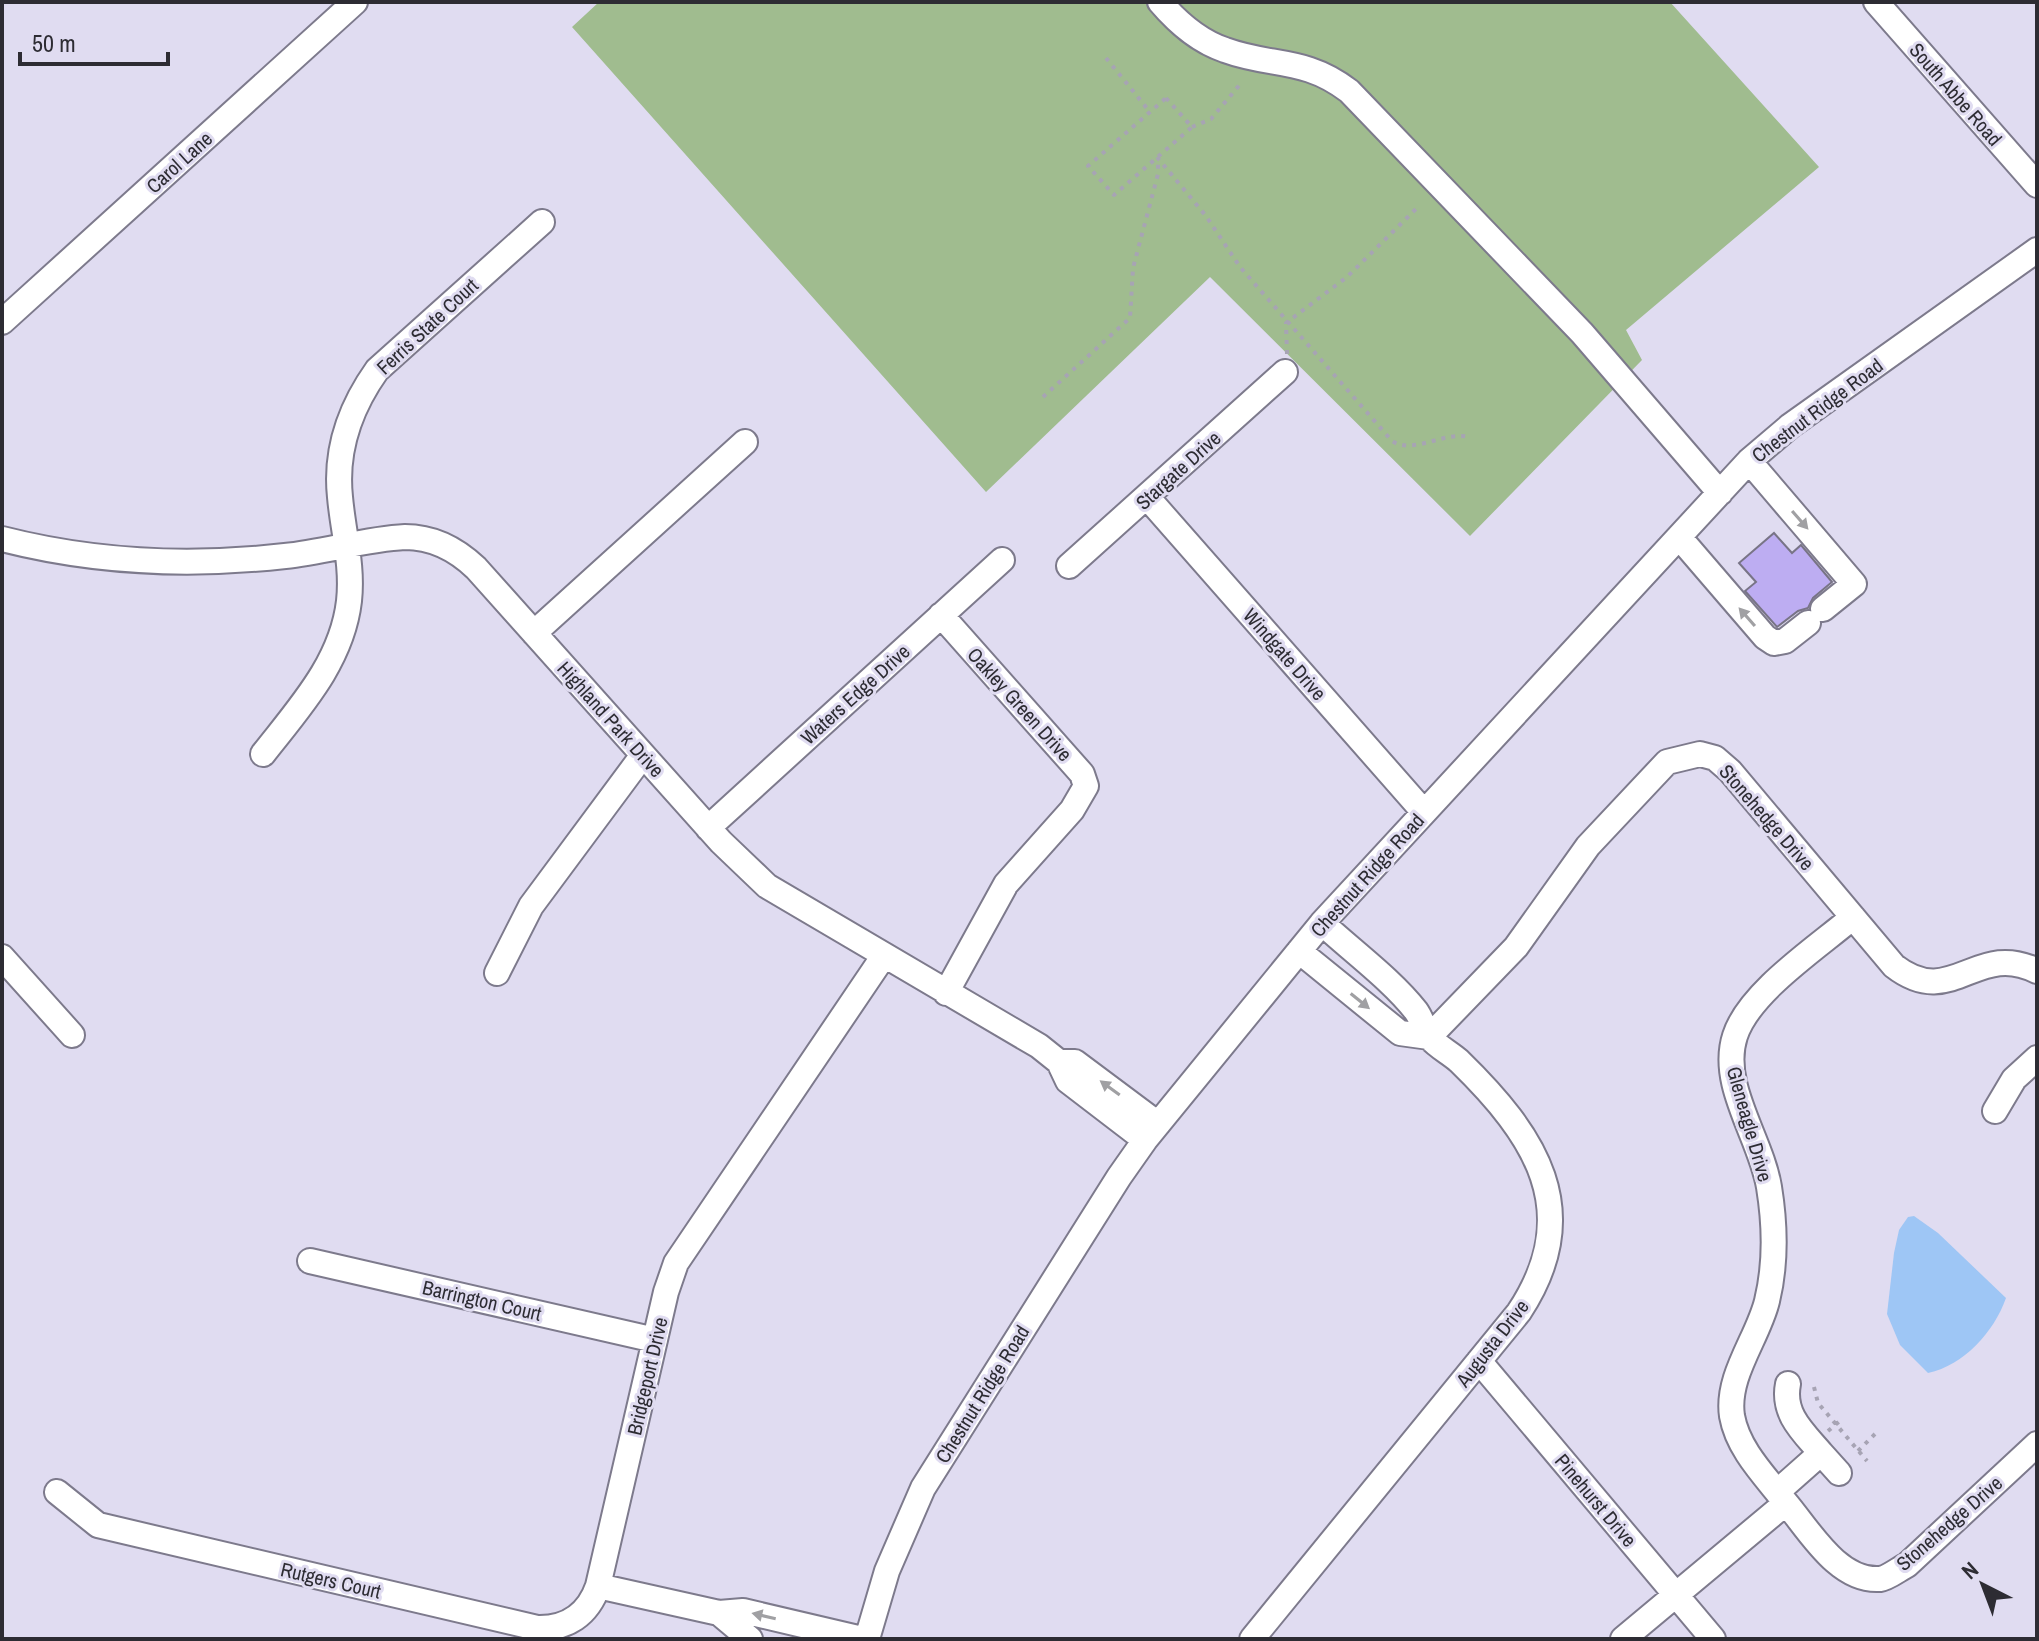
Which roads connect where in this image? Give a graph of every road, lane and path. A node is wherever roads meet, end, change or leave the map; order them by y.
1 (355, 2) edge
2 (1160, 2) edge
3 (1876, 2) edge
4 (1106, 58) dead end
5 (1242, 82) dead end
6 (1150, 112) junction
7 (1192, 127) junction
8 (1157, 157) junction
9 (2037, 185) edge
10 (1420, 205) dead end
11 (542, 222) dead end
12 (2037, 250) edge
13 (1289, 321) junction
14 (2, 322) edge
15 (1286, 369) joint
16 (1043, 397) dead end
17 (1469, 437) dead end
18 (745, 442) dead end
19 (1749, 461) junction
20 (1720, 493) junction
21 (1147, 497) junction
22 (1679, 537) junction
23 (2, 539) edge
24 (348, 546) junction
25 (1002, 560) dead end
26 (1069, 566) dead end
27 (941, 615) junction
28 (534, 633) junction
29 (263, 754) dead end
30 (643, 755) junction
31 (1423, 811) junction
32 (708, 828) junction
33 (1853, 917) junction
34 (1322, 923) junction
35 (1299, 951) junction
36 (2, 957) edge
37 (883, 957) junction
38 (2037, 971) edge
39 (497, 973) dead end
40 (946, 993) junction
41 (72, 1035) dead end
42 (1429, 1037) junction
43 (2037, 1058) edge
44 (1995, 1111) dead end
45 (1152, 1132) junction
46 (310, 1261) dead end
47 (655, 1340) junction
48 (1479, 1361) junction
49 (1788, 1384) dead end
50 (1814, 1387) dead end
51 (1841, 1420) dead end
52 (1835, 1425) junction
53 (1877, 1432) dead end
54 (2037, 1444) edge
55 (1858, 1451) junction
56 (1821, 1453) junction
57 (1867, 1461) dead end
58 (1839, 1473) dead end
59 (57, 1492) dead end
60 (1782, 1497) junction
61 (598, 1586) junction
62 (1675, 1595) junction
63 (719, 1613) junction
64 (750, 1639) edge
65 (865, 1639) edge
66 (1252, 1639) edge
67 (1623, 1639) edge
68 (1713, 1639) edge

1 - 14 street, Carol Lane
2 - 20 street
3 - 9 street, South Abbe Road
4 - 6 path
5 - 7 path
6 - 7 path
6 - 8 path
7 - 8 path
8 - 13 path
8 - 16 path
10 - 13 path
11 - 24 street, Ferris State Court
12 - 19 street, Chestnut Ridge Road
13 - 15 path
13 - 17 path
15 - 21 street, Stargate Drive
18 - 28 street
19 - 20 street, Chestnut Ridge Road
19 -> 22 street
20 - 22 street, Chestnut Ridge Road
21 - 26 street, Stargate Drive
21 - 31 street, Windgate Drive
22 - 31 street, Chestnut Ridge Road
23 - 24 street, Highland Park Drive
24 - 28 street, Highland Park Drive
24 - 29 street, Ferris State Court
25 - 27 street, Waters Edge Drive
27 - 32 street, Waters Edge Drive
27 - 40 street, Oakley Green Drive
28 - 30 street, Highland Park Drive
30 - 32 street, Highland Park Drive
30 - 39 street
31 - 34 street, Chestnut Ridge Road
32 - 37 street, Highland Park Drive
33 - 38 street, Stonehedge Drive
33 - 42 street, Stonehedge Drive
33 - 60 street, Gleneagle Drive
34 - 35 street, Chestnut Ridge Road
34 - 42 street, Augusta Drive
35 -> 42 street
35 - 45 street, Chestnut Ridge Road
36 - 41 street
37 - 40 street, Highland Park Drive
37 - 47 street, Bridgeport Drive
40 - 45 street, Highland Park Drive
42 - 48 street, Augusta Drive
43 - 44 street
45 - 65 street, Chestnut Ridge Road
46 - 47 street, Barrington Court
47 - 61 street, Bridgeport Drive
48 - 62 street, Pinehurst Drive
48 - 66 street, Augusta Drive
49 - 56 street
50 - 52 path
51 - 52 path
52 - 55 path
53 - 55 path
54 - 60 street, Stonehedge Drive
55 - 57 path
56 - 58 street
56 - 60 street
59 - 61 street, Rutgers Court
60 - 62 street
61 - 63 street
62 - 67 street
62 - 68 street, Pinehurst Drive
63 - 64 street
65 -> 63 street

